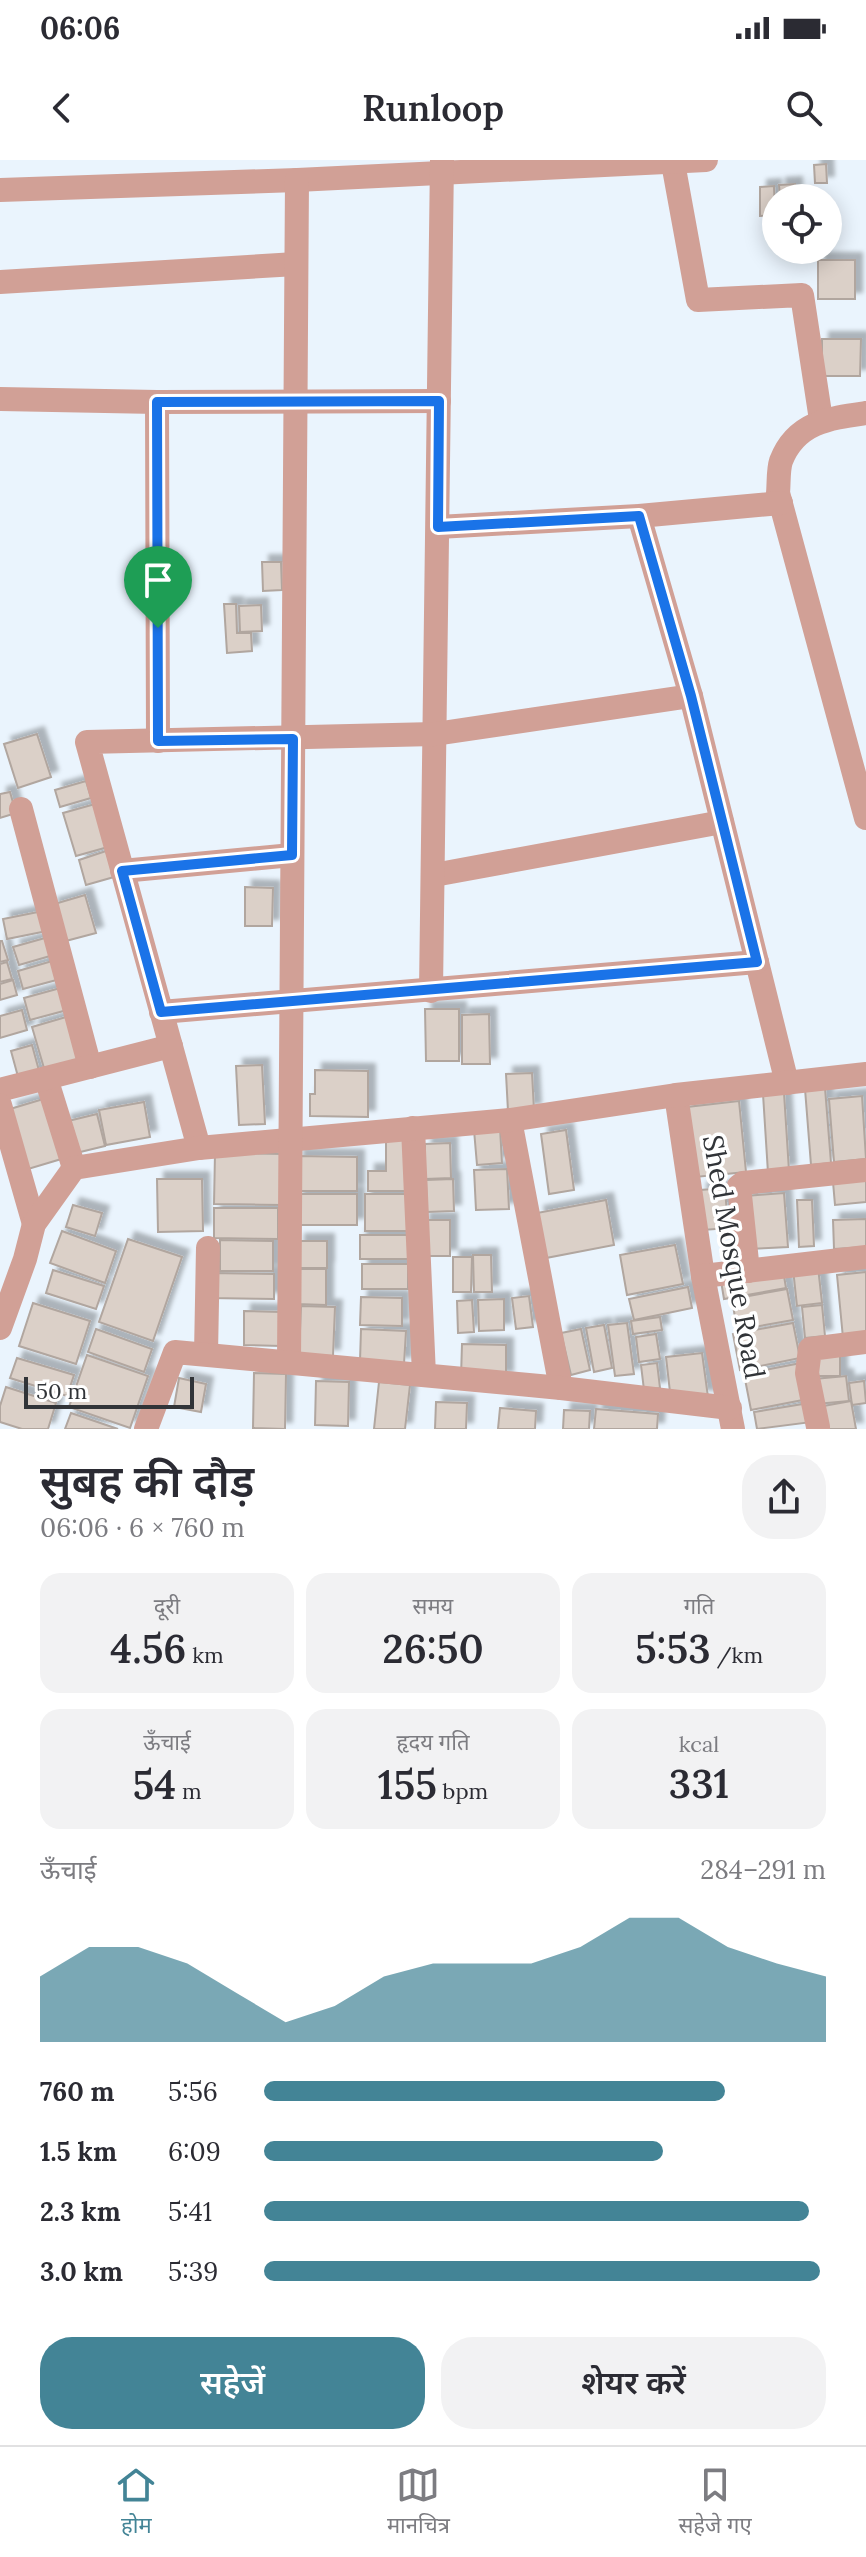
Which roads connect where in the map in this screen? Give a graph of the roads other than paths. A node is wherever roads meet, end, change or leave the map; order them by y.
1 (706, 160) edge
2 (562, 163) edge
3 (673, 163) junction
4 (442, 166) edge
5 (297, 180) junction
6 (0, 190) edge
7 (296, 264) junction
8 (0, 282) edge
9 (0, 399) edge
10 (295, 401) junction
11 (439, 401) junction
12 (157, 402) junction
13 (866, 413) edge
14 (821, 420) junction
15 (781, 503) junction
16 (639, 516) junction
17 (438, 527) junction
18 (691, 696) junction
19 (435, 734) junction
20 (293, 739) junction
21 (158, 741) junction
22 (21, 809) dead end
23 (866, 818) edge
24 (722, 822) junction
25 (292, 855) junction
26 (122, 871) junction
27 (434, 875) junction
28 (757, 962) junction
29 (431, 991) junction
30 (291, 1001) junction
31 (161, 1012) junction
32 (171, 1046) junction
33 (90, 1067) junction
34 (866, 1074) edge
35 (46, 1078) junction
36 (787, 1083) junction
37 (0, 1090) edge
38 (676, 1095) junction
39 (0, 1105) edge
40 (510, 1120) junction
41 (413, 1128) junction
42 (290, 1139) junction
43 (199, 1148) junction
44 (74, 1168) junction
45 (866, 1170) edge
46 (34, 1224) junction
47 (208, 1248) dead end
48 (0, 1256) edge
49 (866, 1257) edge
50 (25, 1259) junction
51 (748, 1271) junction
52 (703, 1276) junction
53 (0, 1328) edge
54 (866, 1342) edge
55 (206, 1354) junction
56 (289, 1362) junction
57 (424, 1375) junction
58 (561, 1388) junction
59 (732, 1418) edge
60 (818, 1427) dead end
61 (146, 1429) edge

1 - 3 street
2 - 3 street
2 - 4 street
3 - 14 street
4 - 5 street
4 - 11 street
5 - 6 street
5 - 7 street
7 - 8 street
7 - 10 street
9 - 12 street
10 - 11 street
10 - 12 street
10 - 20 street
11 - 17 street
12 - 21 street
13 - 14 street
14 - 15 street
15 - 16 street
15 - 23 street
16 - 17 street
16 - 18 street
17 - 19 street
18 - 19 street
18 - 24 street
19 - 20 street
19 - 27 street
20 - 21 street
20 - 25 street
21 - 26 street
22 - 33 street
24 - 27 street
24 - 28 street
25 - 26 street
25 - 30 street
26 - 31 street
27 - 29 street
28 - 29 street
28 - 36 street
29 - 30 street
30 - 31 street
30 - 42 street
31 - 32 street
32 - 33 street
32 - 43 street
33 - 35 street
34 - 36 street
35 - 37 street
35 - 44 street
36 - 38 street
38 - 40 street
38 - 52 street, Shed Mosque Road
39 - 46 street
40 - 41 street
40 - 58 street
41 - 42 street
41 - 57 street
42 - 43 street
42 - 56 street
43 - 44 street
44 - 46 street
45 - 51 street
46 - 50 street
47 - 55 street
48 - 50 street
49 - 51 street
50 - 53 street
51 - 52 street
52 - 59 street, Shed Mosque Road
54 - 60 street
55 - 56 street
55 - 61 street
56 - 57 street
57 - 58 street
58 - 59 street

